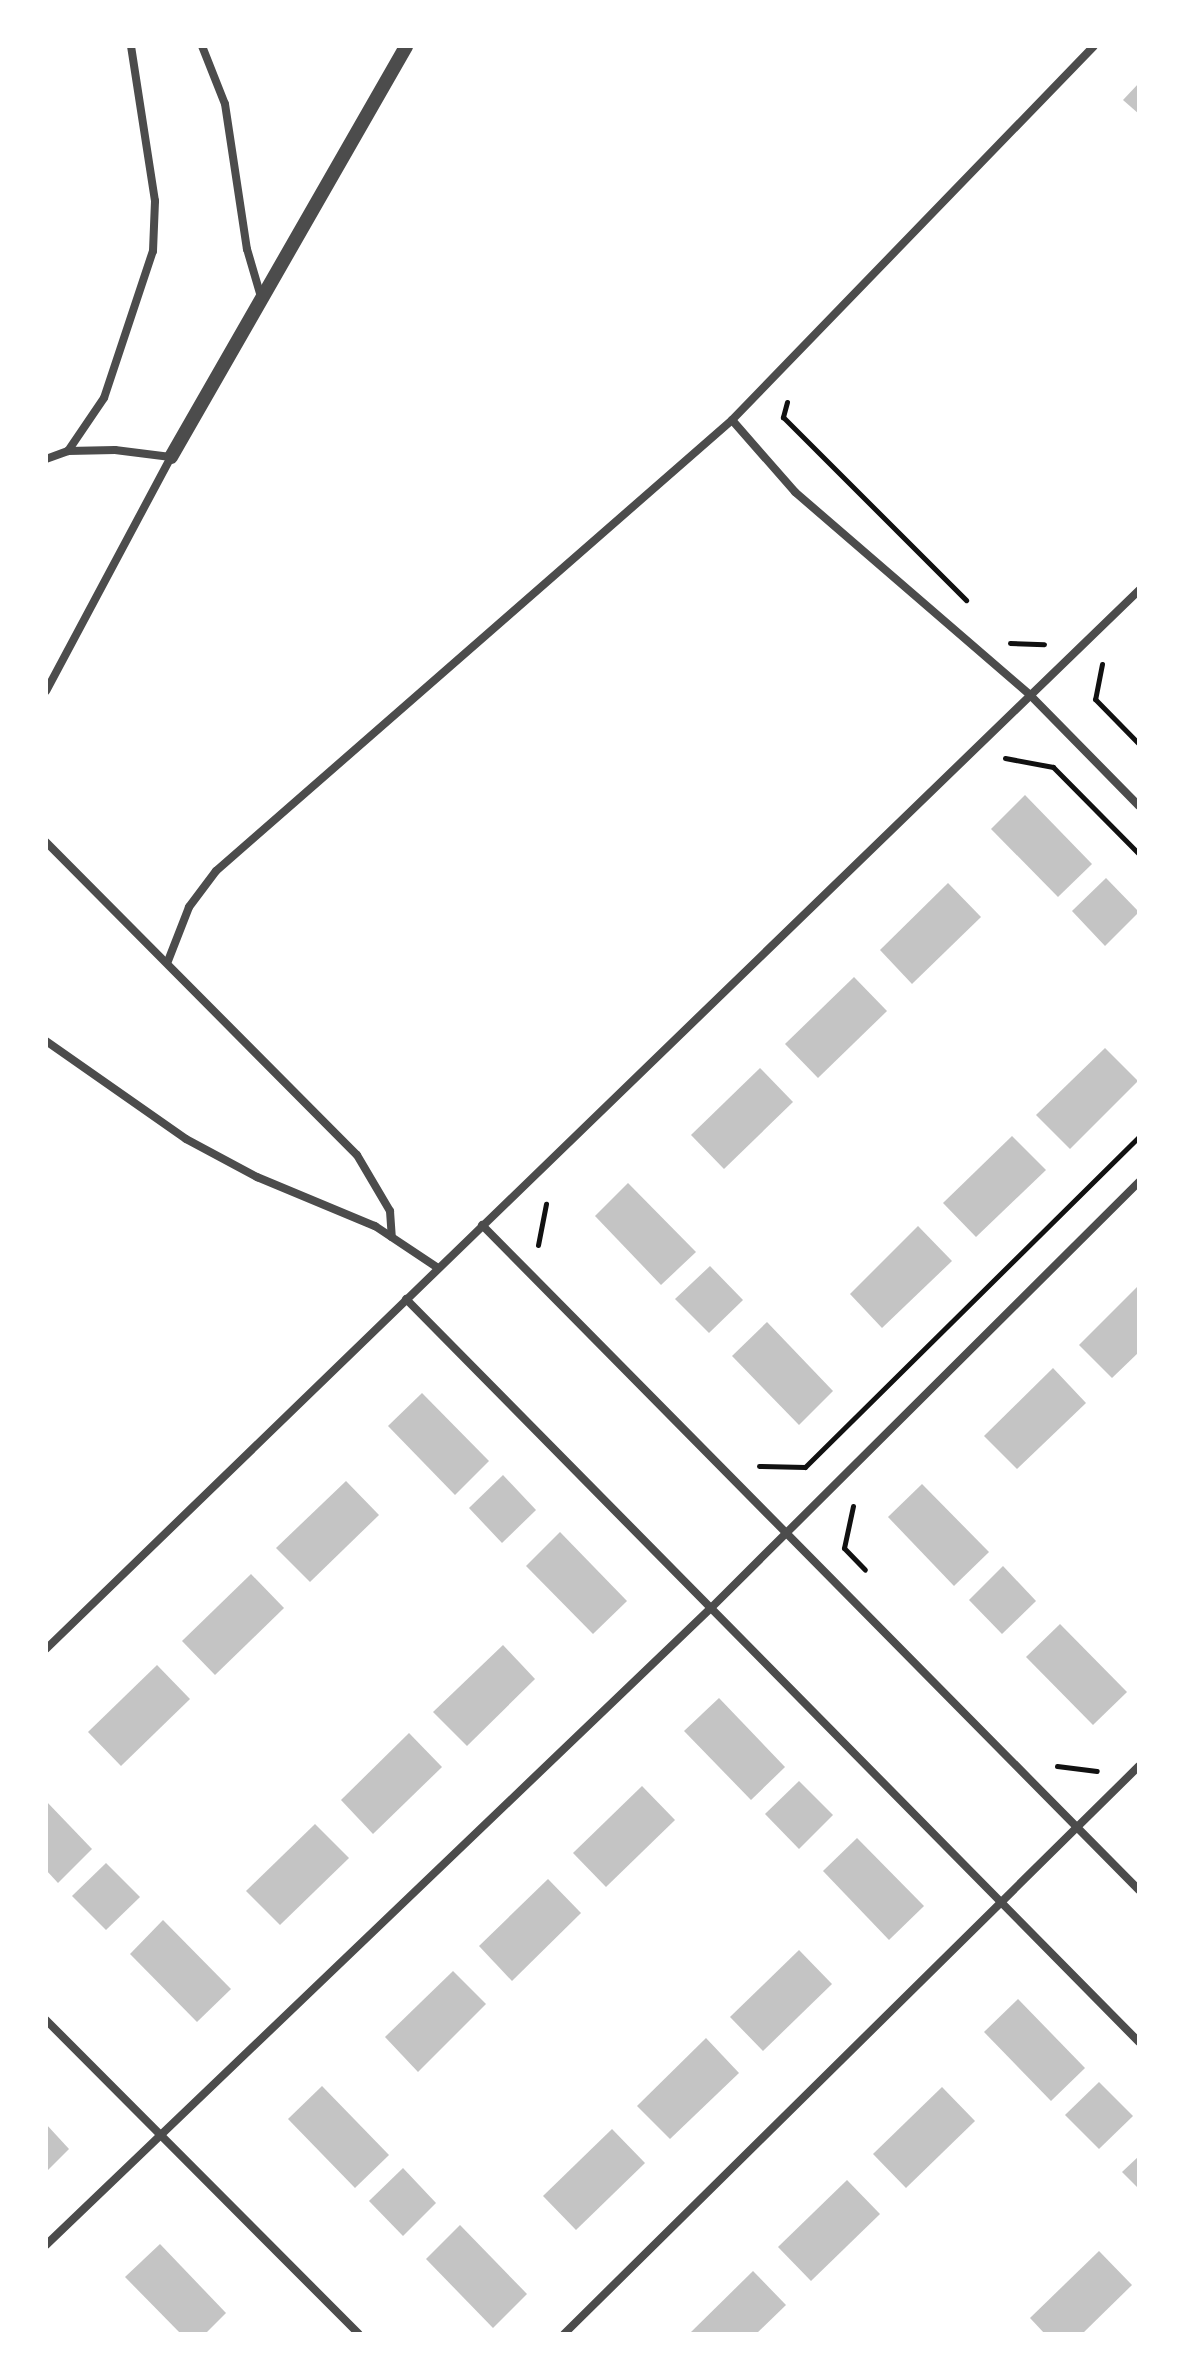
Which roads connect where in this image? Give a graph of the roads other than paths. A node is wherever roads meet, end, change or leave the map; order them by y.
1 (131, 46) edge
2 (202, 46) edge
3 (406, 46) edge
4 (1094, 46) edge
5 (262, 297) junction
6 (732, 420) junction
7 (68, 451) junction
8 (171, 457) junction
9 (46, 459) edge
10 (1139, 590) edge
11 (46, 691) edge
12 (1031, 696) junction
13 (1139, 806) edge
14 (46, 842) edge
15 (168, 961) junction
16 (46, 1041) edge
17 (1139, 1182) edge
18 (482, 1225) junction
19 (392, 1237) junction
20 (438, 1268) junction
21 (406, 1299) junction
22 (785, 1532) junction
23 (712, 1607) junction
24 (46, 1649) edge
25 (1139, 1766) edge
26 (1077, 1827) junction
27 (1139, 1890) edge
28 (1004, 1903) junction
29 (46, 2020) edge
30 (1139, 2042) edge
31 (161, 2132) junction
32 (46, 2245) edge
33 (359, 2334) edge
34 (564, 2334) edge

1 - 7 street
2 - 5 street
3 - 5 street
4 - 6 street
5 - 8 street
6 - 12 street
6 - 15 street
7 - 8 street
7 - 9 street
8 - 11 street
10 - 12 street
12 - 13 street
12 - 18 street
14 - 15 street
15 - 19 street
16 - 19 street
17 - 22 street
18 - 20 street
18 - 22 street
19 - 20 street
20 - 21 street
21 - 23 street
21 - 24 street
22 - 23 street
22 - 26 street
23 - 28 street
23 - 31 street
25 - 26 street
26 - 27 street
26 - 28 street
28 - 30 street
28 - 34 street
29 - 31 street
31 - 32 street
31 - 33 street

